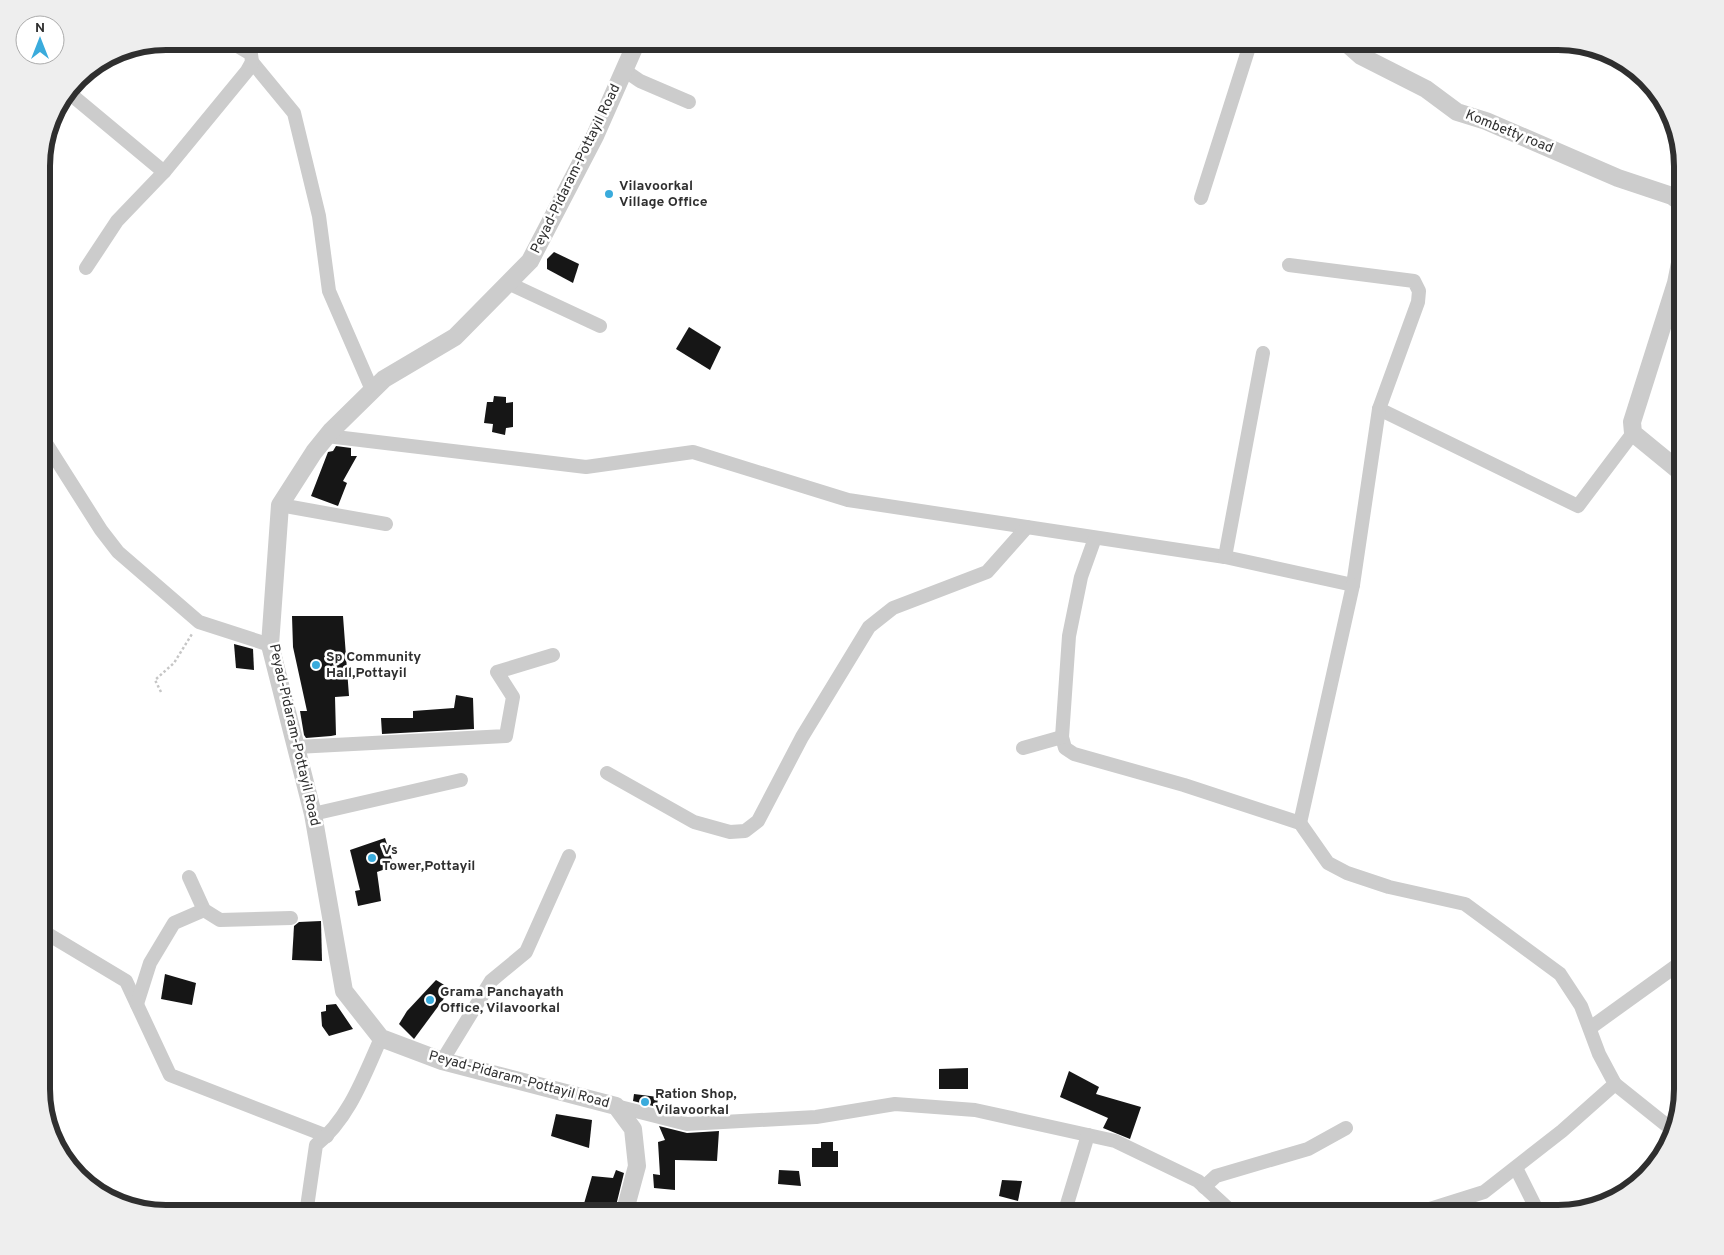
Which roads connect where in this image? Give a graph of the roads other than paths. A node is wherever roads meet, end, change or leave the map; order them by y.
1 (244, 50) edge
2 (633, 50) edge
3 (1248, 50) edge
4 (1354, 50) edge
5 (252, 62) junction
6 (624, 70) junction
7 (73, 96) edge
8 (689, 102) dead end
9 (164, 172) junction
10 (1674, 197) edge
11 (1201, 198) dead end
12 (1290, 265) dead end
13 (86, 268) dead end
14 (508, 283) junction
15 (1674, 289) edge
16 (600, 326) dead end
17 (1263, 353) dead end
18 (372, 390) junction
19 (1378, 409) junction
20 (1633, 432) junction
21 (327, 436) junction
22 (50, 450) edge
23 (1674, 466) edge
24 (280, 505) junction
25 (386, 524) dead end
26 (1027, 527) junction
27 (1096, 538) junction
28 (1225, 557) junction
29 (1353, 585) junction
30 (270, 645) junction
31 (552, 655) dead end
32 (1062, 737) junction
33 (296, 747) junction
34 (1022, 748) dead end
35 (607, 773) dead end
36 (461, 780) dead end
37 (313, 814) junction
38 (1300, 823) junction
39 (569, 856) dead end
40 (189, 877) dead end
41 (204, 910) junction
42 (291, 918) dead end
43 (50, 936) edge
44 (1674, 967) edge
45 (137, 1004) junction
46 (1590, 1028) junction
47 (380, 1038) junction
48 (442, 1061) junction
49 (1615, 1084) junction
50 (616, 1106) junction
51 (1668, 1127) edge
52 (1346, 1128) dead end
53 (1088, 1135) junction
54 (327, 1136) junction
55 (1516, 1168) junction
56 (1204, 1187) junction
57 (307, 1205) edge
58 (626, 1205) edge
59 (1067, 1205) edge
60 (1224, 1205) edge
61 (1443, 1205) edge
62 (1535, 1205) edge

1 - 5 street
2 - 6 street, Peyad-Pidaram-Pottayil Road
3 - 11 street
4 - 10 street, Kombetty road
5 - 9 street
5 - 18 street
6 - 8 street
6 - 14 street, Peyad-Pidaram-Pottayil Road
7 - 9 street
9 - 13 street
12 - 19 street
14 - 16 street
14 - 18 street, Peyad-Pidaram-Pottayil Road
15 - 20 street
17 - 28 street
18 - 21 street, Peyad-Pidaram-Pottayil Road
19 - 20 street
19 - 29 street
20 - 23 street
21 - 24 street, Peyad-Pidaram-Pottayil Road
21 - 26 street
22 - 30 street
24 - 25 street
24 - 30 street, Peyad-Pidaram-Pottayil Road
26 - 27 street
26 - 35 street
27 - 28 street
27 - 32 street
28 - 29 street
29 - 38 street
30 - 33 street, Peyad-Pidaram-Pottayil Road
31 - 33 street
32 - 34 street
32 - 38 street
33 - 37 street, Peyad-Pidaram-Pottayil Road
36 - 37 street
37 - 47 street, Peyad-Pidaram-Pottayil Road
38 - 46 street
39 - 48 street
40 - 41 street
41 - 42 street
41 - 45 street
43 - 45 street
44 - 46 street
45 - 54 street
46 - 49 street
47 - 48 street, Peyad-Pidaram-Pottayil Road
47 - 54 street
48 - 50 street, Peyad-Pidaram-Pottayil Road
49 - 51 street
49 - 55 street
50 - 53 street
50 - 58 street, Peyad-Pidaram-Pottayil Road
52 - 56 street
53 - 56 street
53 - 59 street
54 - 57 street
55 - 61 street
55 - 62 street
56 - 60 street

